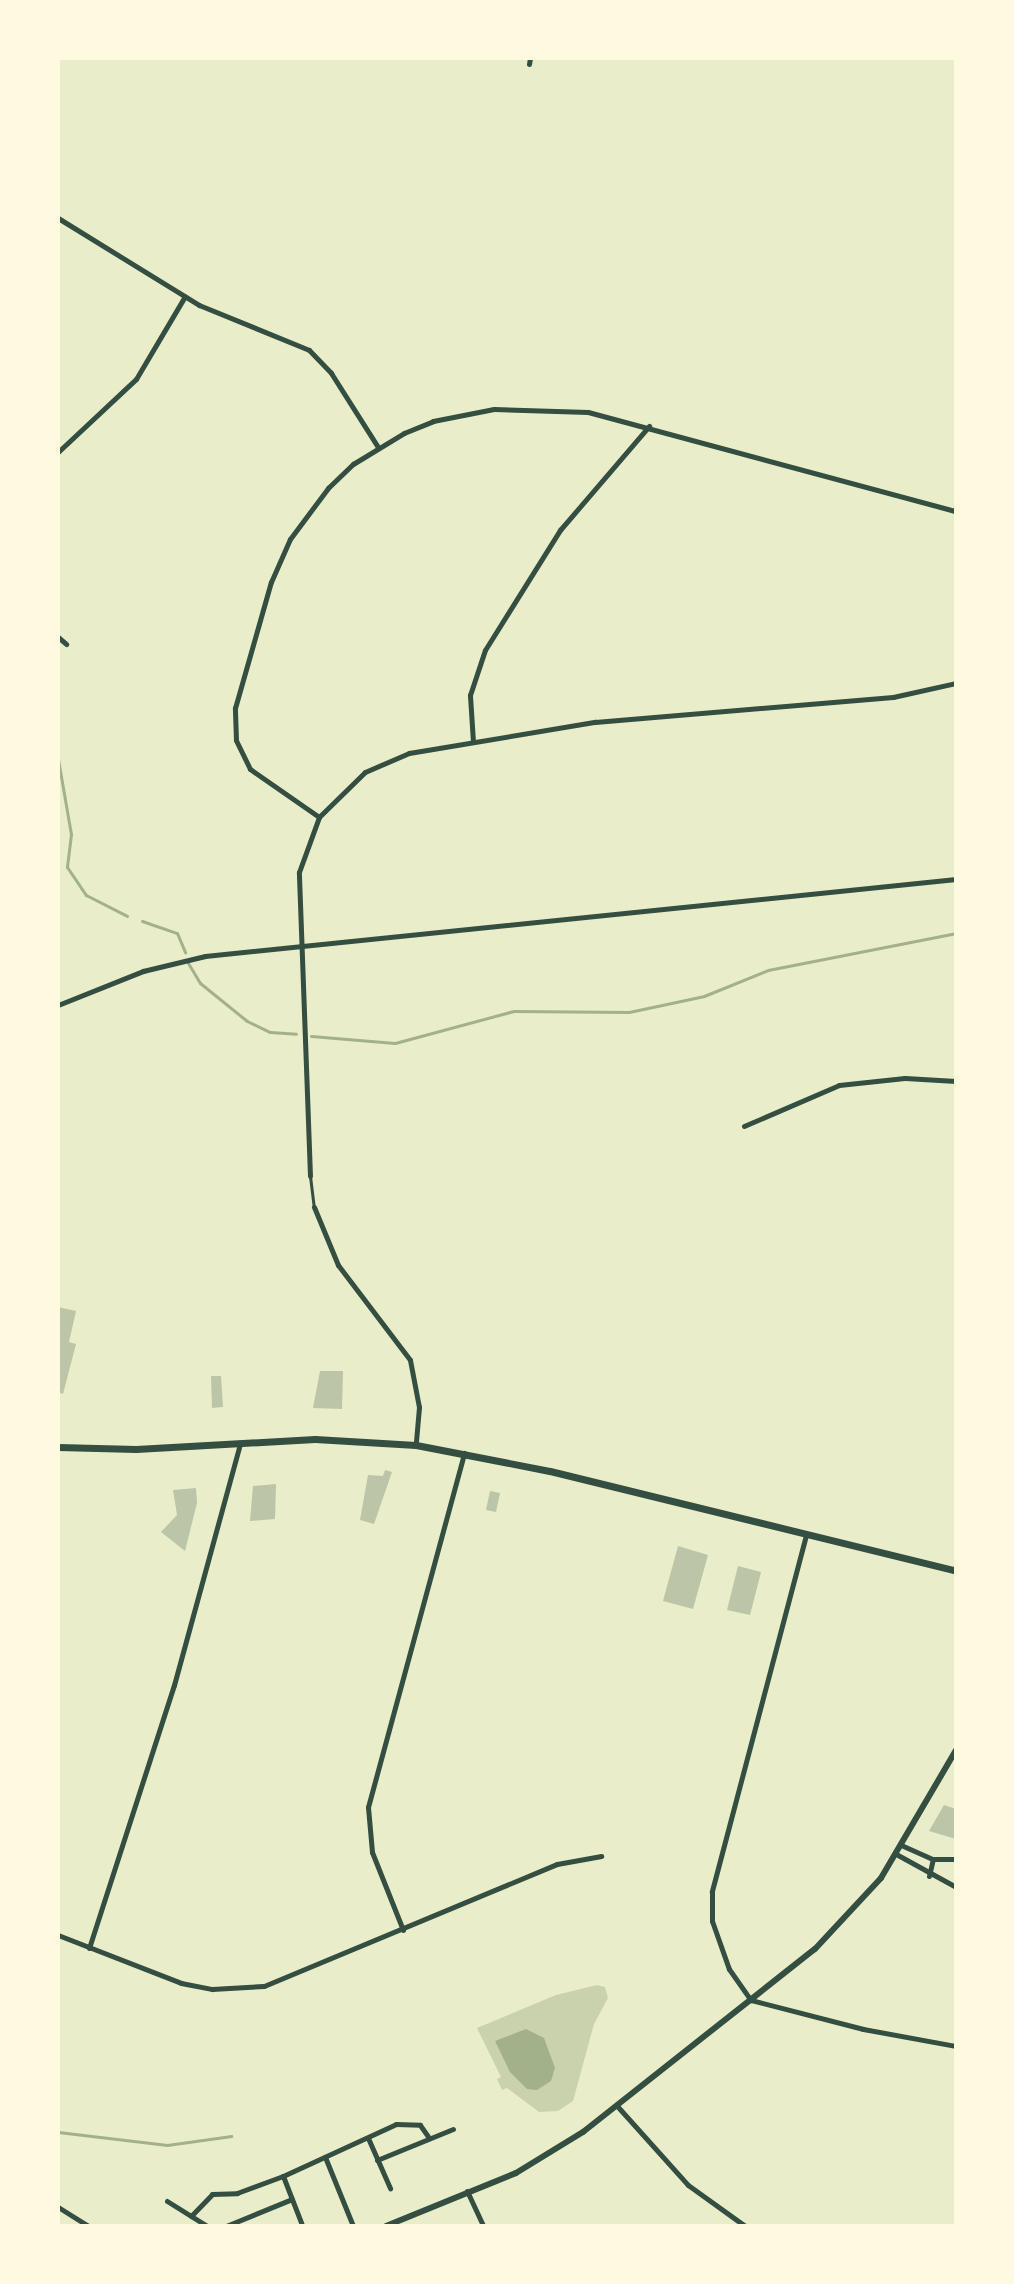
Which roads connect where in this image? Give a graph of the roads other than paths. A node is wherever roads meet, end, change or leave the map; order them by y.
1 (58, 218) edge
2 (185, 296) junction
3 (649, 426) junction
4 (378, 447) junction
5 (58, 452) edge
6 (956, 511) edge
7 (58, 637) edge
8 (66, 644) dead end
9 (956, 683) edge
10 (473, 742) junction
11 (319, 817) junction
12 (956, 879) edge
13 (298, 946) junction
14 (58, 1005) edge
15 (956, 1081) edge
16 (744, 1126) dead end
17 (310, 1176) joint
18 (314, 1207) joint
19 (241, 1440) junction
20 (416, 1445) junction
21 (58, 1447) edge
22 (464, 1452) junction
23 (806, 1535) junction
24 (956, 1571) edge
25 (956, 1750) edge
26 (901, 1845) junction
27 (896, 1854) junction
28 (601, 1856) dead end
29 (933, 1859) junction
30 (956, 1859) edge
31 (929, 1876) junction
32 (956, 1887) edge
33 (403, 1930) junction
34 (58, 1935) edge
35 (89, 1948) junction
36 (751, 2000) junction
37 (956, 2046) edge
38 (618, 2107) junction
39 (453, 2129) dead end
40 (368, 2138) junction
41 (429, 2138) junction
42 (325, 2157) junction
43 (377, 2160) junction
44 (283, 2176) junction
45 (390, 2188) dead end
46 (467, 2191) junction
47 (292, 2199) junction
48 (167, 2201) dead end
49 (58, 2207) edge
50 (191, 2216) junction
51 (302, 2225) edge
52 (89, 2226) edge
53 (207, 2226) edge
54 (226, 2226) edge
55 (353, 2226) edge
56 (386, 2226) edge
57 (483, 2226) edge
58 (745, 2226) edge

1 - 2 street
2 - 4 street
2 - 5 street
3 - 4 street
3 - 6 street
3 - 10 street
4 - 11 street
7 - 8 street
9 - 10 street
10 - 11 street
11 - 13 street
12 - 13 street
13 - 14 street
13 - 17 street
15 - 16 street
17 - 18 street
18 - 20 street
19 - 20 main road
19 - 21 main road
19 - 35 street
20 - 22 main road
22 - 23 main road
22 - 33 street
23 - 24 main road
23 - 36 street
25 - 26 street
26 - 27 street
26 - 29 street
27 - 31 street
27 - 36 street
28 - 33 street
29 - 30 street
29 - 31 street
31 - 32 street
33 - 35 street
34 - 35 street
36 - 37 street
36 - 38 street
38 - 46 street
38 - 58 street
39 - 41 street
40 - 41 street
40 - 42 street
40 - 43 street
41 - 43 street
42 - 44 street
42 - 55 street
43 - 45 street
44 - 47 street
44 - 50 street
46 - 56 street
46 - 57 street
47 - 51 street
47 - 54 street
48 - 50 street
49 - 52 street
50 - 53 street

